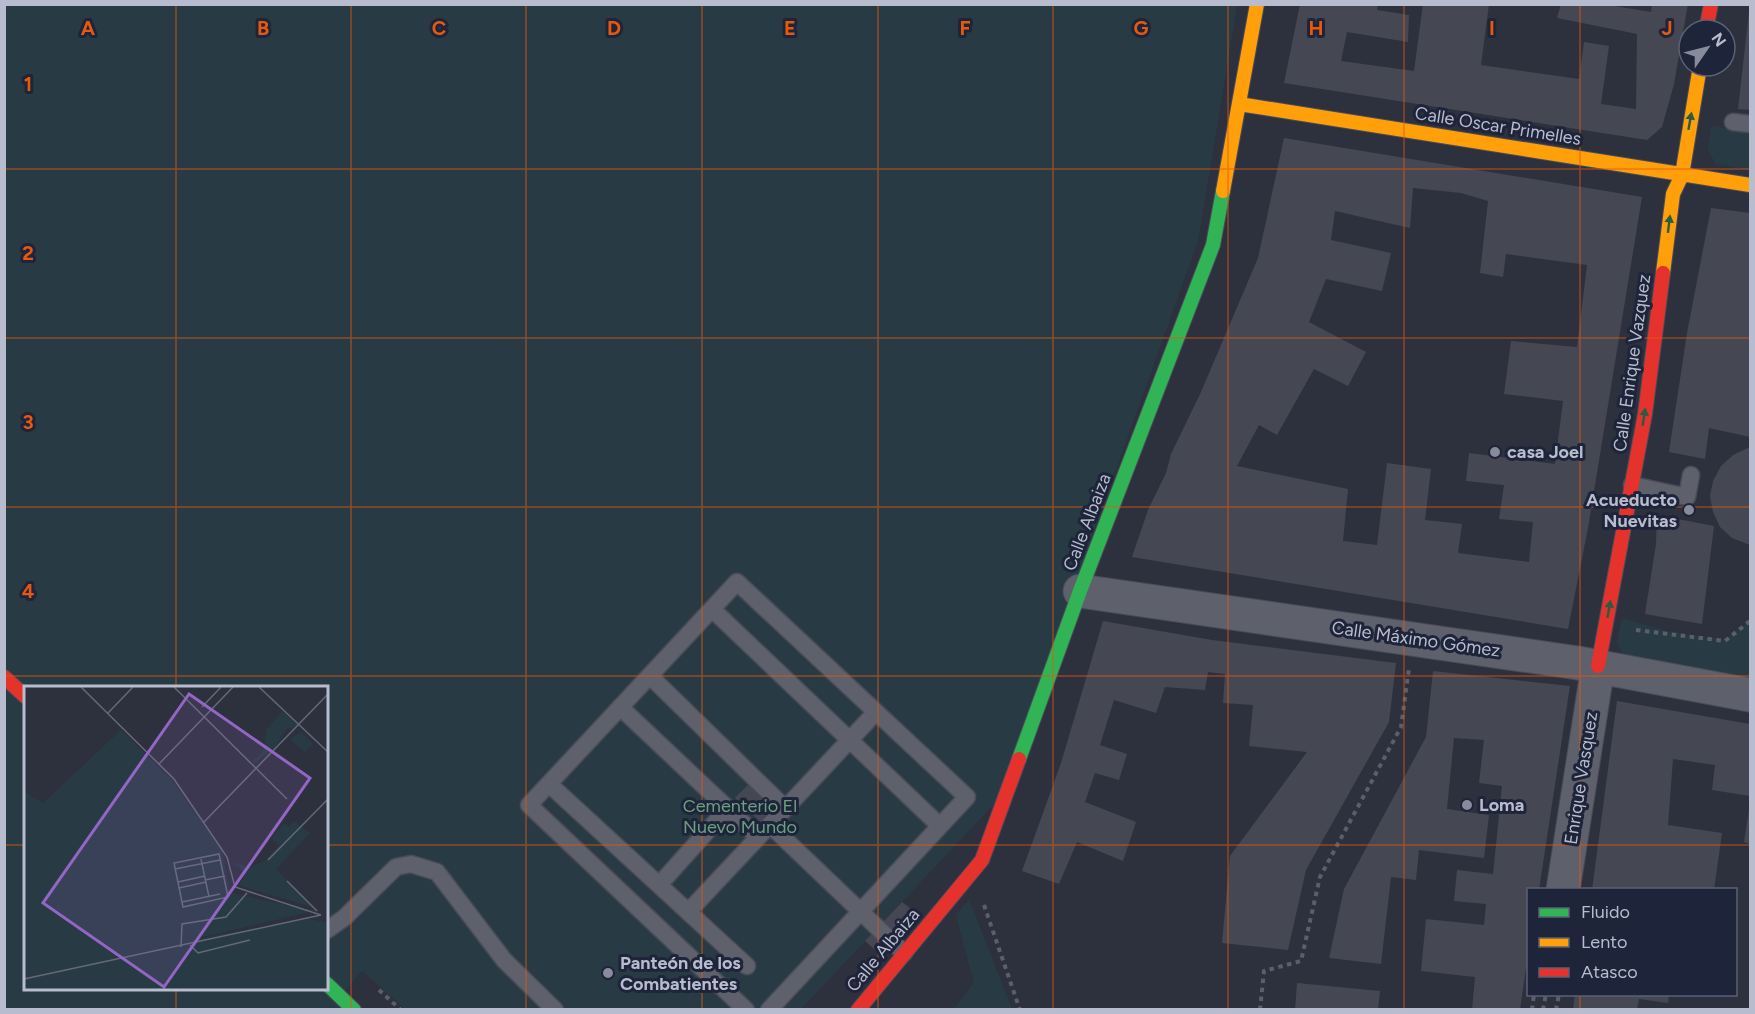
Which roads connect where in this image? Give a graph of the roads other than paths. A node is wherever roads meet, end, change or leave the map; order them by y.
1 (1257, 4) edge
2 (1698, 78) edge
3 (1239, 104) junction
4 (1734, 122) dead end
5 (1750, 124) edge
6 (1682, 176) junction
7 (1750, 185) edge
8 (1691, 475) dead end
9 (1632, 485) junction
10 (1080, 591) junction
11 (712, 609) junction
12 (1598, 666) junction
13 (650, 676) junction
14 (4, 677) edge
15 (24, 695) edge
16 (1750, 695) edge
17 (620, 707) junction
18 (876, 712) junction
19 (849, 740) junction
20 (549, 784) junction
21 (728, 808) junction
22 (785, 808) junction
23 (940, 826) junction
24 (764, 831) junction
25 (659, 885) junction
26 (1563, 888) edge
27 (860, 911) junction
28 (688, 912) junction
29 (328, 929) edge
30 (904, 953) junction
31 (747, 966) dead end
32 (328, 986) edge
33 (338, 1003) edge
34 (354, 1010) edge
35 (555, 1010) edge
36 (746, 1010) edge
37 (769, 1010) edge
38 (858, 1010) edge

1 - 3 main road, Calle Albaiza
6 -> 2 main road, Calle Enrique Vazquez
3 - 6 main road, Calle Oscar Primelles
3 - 10 main road, Calle Albaiza
4 - 5 lane
6 - 7 main road, Calle Oscar Primelles
9 -> 6 main road, Calle Enrique Vazquez
8 - 9 lane
12 -> 9 main road, Calle Enrique Vazquez
10 - 12 street, Calle Máximo Gómez
10 - 30 main road, Calle Albaiza
11 - 13 lane
11 - 18 lane
11 - 19 lane
12 - 16 street, Calle Máximo Gómez
12 - 26 street, Enrique Vasquez
13 - 17 lane
13 - 22 lane
14 - 15 main road
17 - 20 lane
17 - 21 lane
18 - 19 lane
18 - 23 lane
19 - 22 lane
19 - 23 lane
20 - 25 lane
20 - 36 lane
21 - 24 lane
21 - 25 lane
22 - 24 lane
23 - 27 lane
24 - 27 lane
24 - 28 lane
25 - 28 lane
27 - 30 lane
27 - 37 lane
28 - 31 lane
29 - 35 lane
30 - 38 main road, Calle Albaiza
32 - 33 main road
33 - 34 main road

